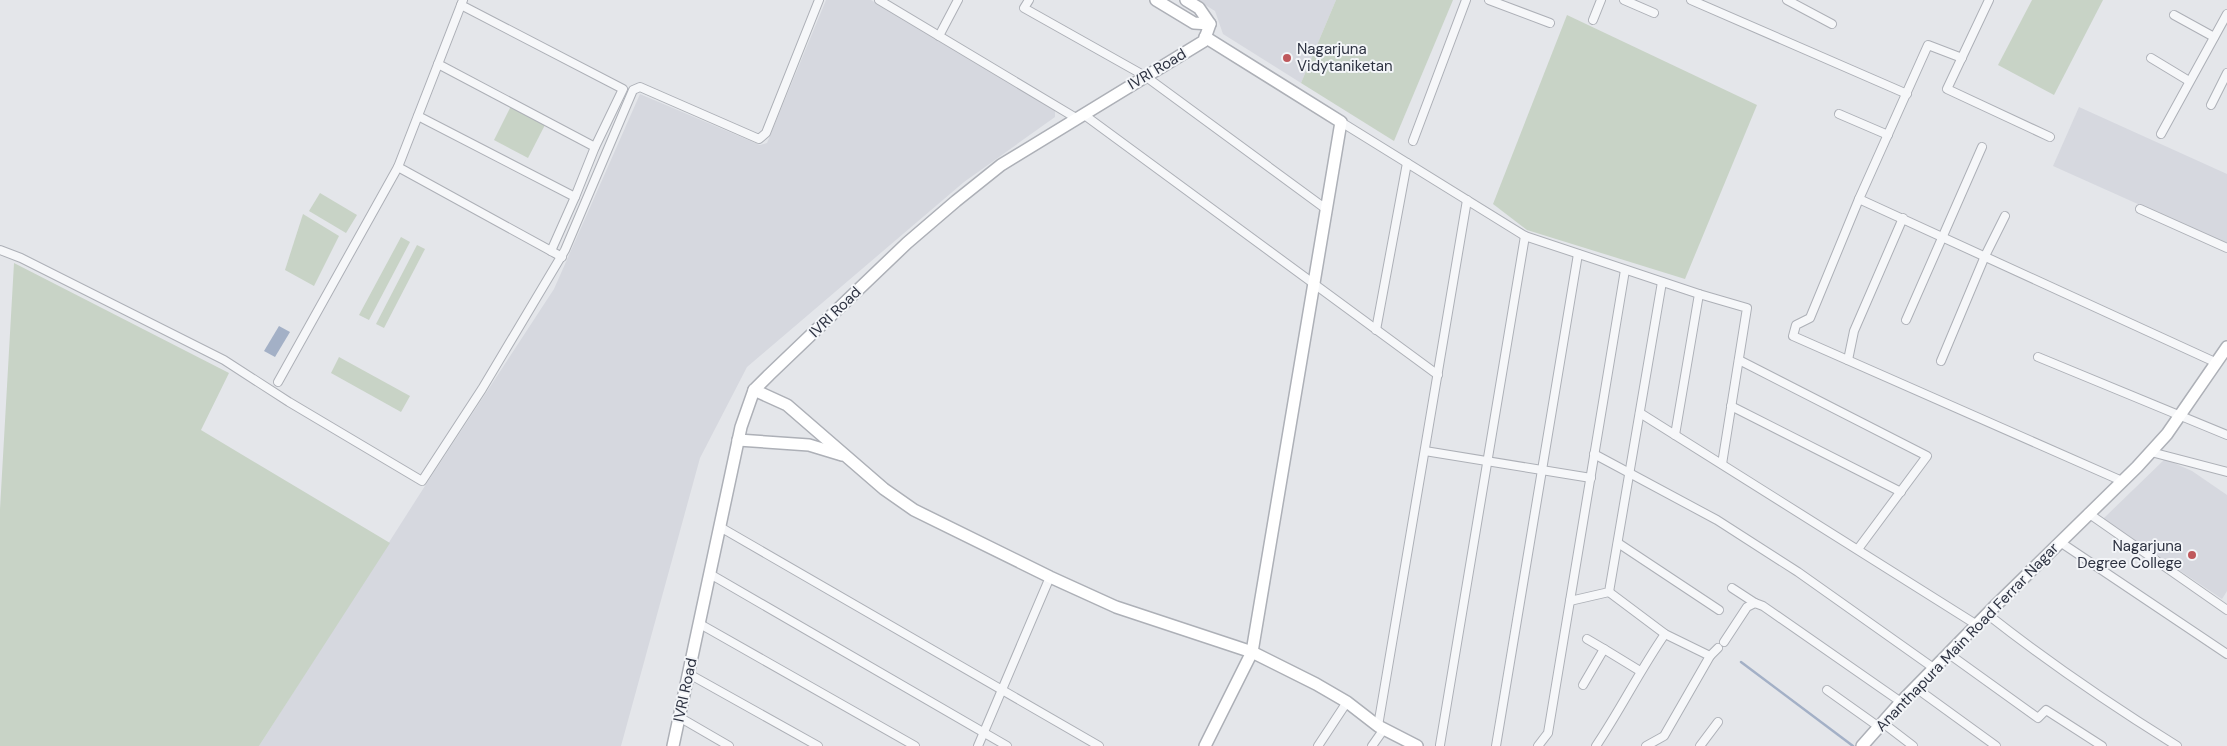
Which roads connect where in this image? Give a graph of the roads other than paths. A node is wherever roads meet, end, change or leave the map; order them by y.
1 (819, 0) edge
2 (880, 0) edge
3 (958, 0) edge
4 (1029, 0) edge
5 (1156, 0) edge
6 (1186, 0) edge
7 (1466, 0) edge
8 (1488, 0) edge
9 (1601, 0) edge
10 (1624, 0) edge
11 (1691, 0) edge
12 (1787, 0) edge
13 (1990, 0) edge
14 (462, 2) edge
15 (1806, 4) edge
16 (1654, 13) dead end
17 (2227, 14) edge
18 (2174, 15) dead end
19 (1593, 20) dead end
20 (1210, 24) junction
21 (1550, 24) dead end
22 (1832, 24) dead end
23 (939, 36) junction
24 (2214, 37) junction
25 (1205, 38) junction
26 (1962, 58) junction
27 (2151, 58) dead end
28 (438, 64) junction
29 (2227, 72) edge
30 (1145, 76) junction
31 (2189, 81) junction
32 (1906, 94) junction
33 (2211, 104) dead end
34 (1839, 114) dead end
35 (418, 116) junction
36 (1080, 116) junction
37 (1341, 122) junction
38 (2161, 134) dead end
39 (1888, 135) junction
40 (2050, 137) dead end
41 (1413, 141) dead end
42 (595, 147) junction
43 (1982, 147) dead end
44 (1407, 163) junction
45 (398, 167) junction
46 (575, 197) junction
47 (1860, 199) junction
48 (1467, 200) junction
49 (1326, 209) junction
50 (2140, 209) dead end
51 (2005, 216) dead end
52 (1902, 218) junction
53 (1525, 236) junction
54 (1943, 237) junction
55 (2227, 248) edge
56 (0, 250) edge
57 (551, 251) junction
58 (1578, 254) junction
59 (1985, 256) junction
60 (562, 257) junction
61 (1626, 270) junction
62 (1662, 282) junction
63 (1314, 283) junction
64 (1699, 294) junction
65 (1906, 320) dead end
66 (1376, 330) junction
67 (2227, 347) edge
68 (2038, 357) dead end
69 (1738, 360) junction
70 (1848, 360) junction
71 (1941, 361) dead end
72 (2217, 363) junction
73 (1438, 375) junction
74 (278, 382) dead end
75 (754, 390) junction
76 (1731, 406) junction
77 (1640, 413) junction
78 (2181, 415) junction
79 (813, 428) junction
80 (1675, 435) junction
81 (2227, 435) edge
82 (738, 440) junction
83 (807, 445) junction
84 (1425, 451) junction
85 (2151, 452) junction
86 (1594, 454) junction
87 (846, 456) junction
88 (1486, 461) junction
89 (1722, 464) junction
90 (1540, 470) junction
91 (2227, 472) edge
92 (1630, 473) junction
93 (1590, 478) junction
94 (2122, 481) junction
95 (1901, 492) junction
96 (2088, 513) junction
97 (720, 527) junction
98 (2060, 542) junction
99 (1618, 544) junction
100 (1858, 550) junction
101 (710, 574) junction
102 (1050, 577) junction
103 (1732, 588) dead end
104 (1609, 592) junction
105 (1570, 601) junction
106 (1755, 604) junction
107 (1719, 610) dead end
108 (2227, 610) edge
109 (1987, 614) junction
110 (700, 624) junction
111 (1977, 625) junction
112 (1665, 634) junction
113 (1587, 639) dead end
114 (1604, 649) junction
115 (1252, 652) junction
116 (1949, 654) junction
117 (2227, 654) edge
118 (1710, 656) junction
119 (1935, 669) junction
120 (1640, 671) junction
121 (689, 674) junction
122 (1583, 685) dead end
123 (1916, 688) junction
124 (1002, 690) junction
125 (1827, 690) dead end
126 (1347, 702) junction
127 (1901, 702) junction
128 (679, 718) junction
129 (1718, 722) dead end
130 (1881, 725) junction
131 (1381, 727) junction
132 (983, 733) junction
133 (1410, 744) edge
134 (1440, 745) edge
135 (673, 746) edge
136 (730, 746) edge
137 (818, 746) edge
138 (915, 746) edge
139 (978, 746) edge
140 (1007, 746) edge
141 (1099, 746) edge
142 (1205, 746) edge
143 (1318, 746) edge
144 (1372, 746) edge
145 (1496, 746) edge
146 (1538, 746) edge
147 (1596, 746) edge
148 (1646, 746) edge
149 (1700, 746) edge
150 (1862, 746) edge
151 (1913, 746) edge
152 (1996, 746) edge
153 (2102, 746) edge
154 (2176, 746) edge

1 - 60 street
2 - 23 street
3 - 23 street
4 - 30 street
5 - 20 street
6 - 20 street
7 - 41 street
8 - 21 street
9 - 19 street
10 - 16 street
11 - 32 street
12 - 15 street
13 - 26 street
14 - 28 street
14 - 42 street
15 - 22 street
17 - 24 street
18 - 24 street
20 - 25 street
23 - 36 street
24 - 31 street
25 - 30 street, IVRI Road
25 - 37 street
26 - 32 street
26 - 40 street
27 - 31 street
28 - 35 street
28 - 42 street
29 - 33 street
30 - 36 street, IVRI Road
30 - 49 street
31 - 38 street
32 - 39 street
34 - 39 street
35 - 45 street
35 - 46 street
36 - 63 street
36 - 75 street, IVRI Road
37 - 44 street
37 - 49 street
39 - 47 street
42 - 46 street
43 - 54 street
44 - 48 street
44 - 66 street
45 - 57 street
45 - 74 street
46 - 57 street
47 - 52 street
47 - 70 street
48 - 53 street
48 - 73 street
49 - 63 street
50 - 55 street
51 - 59 street
52 - 54 street
52 - 70 street
53 - 58 street
53 - 88 street
54 - 59 street
54 - 65 street
56 - 60 street
57 - 60 street
58 - 61 street
58 - 90 street
59 - 71 street
59 - 72 street
61 - 62 street
61 - 86 street
62 - 64 street
62 - 77 street
63 - 66 street
63 - 115 street
64 - 69 street
64 - 80 street
66 - 73 street
67 - 72 street, Ananthapura Main Road Ferrar Nagar
68 - 78 street
69 - 76 street
69 - 95 street
70 - 94 street
72 - 78 street, Ananthapura Main Road Ferrar Nagar
73 - 84 street
75 - 79 street
75 - 82 street, IVRI Road
76 - 89 street
76 - 95 street
77 - 80 street
77 - 92 street
78 - 81 street
78 - 85 street, Ananthapura Main Road Ferrar Nagar
79 - 83 street
79 - 87 street
80 - 89 street
82 - 83 street
82 - 97 street, IVRI Road
83 - 87 street
84 - 88 street
84 - 131 street
85 - 91 street
85 - 94 street, Ananthapura Main Road Ferrar Nagar
86 - 92 street
86 - 93 street
87 - 102 street
88 - 90 street
88 - 134 street
89 - 100 street
90 - 93 street
90 - 145 street
92 - 99 street
92 - 119 street
93 - 105 street
94 - 96 street, Ananthapura Main Road Ferrar Nagar
95 - 100 street
96 - 98 street, Ananthapura Main Road Ferrar Nagar
96 - 108 street
97 - 101 street, IVRI Road
97 - 124 street
98 - 109 street, Ananthapura Main Road Ferrar Nagar
98 - 117 street
99 - 104 street
99 - 107 street
100 - 111 street
101 - 110 street, IVRI Road
101 - 132 street
102 - 115 street
102 - 124 street
103 - 106 street
104 - 105 street
104 - 112 street
105 - 146 street
106 - 118 street
106 - 127 street
109 - 111 street, Ananthapura Main Road Ferrar Nagar
109 - 154 street
110 - 121 street, IVRI Road
110 - 138 street
111 - 116 street, Ananthapura Main Road Ferrar Nagar
112 - 118 street
112 - 120 street
113 - 114 street
114 - 120 street
114 - 122 street
115 - 126 street
115 - 142 street
116 - 119 street, Ananthapura Main Road Ferrar Nagar
116 - 153 street
118 - 148 street
119 - 123 street, Ananthapura Main Road Ferrar Nagar
120 - 147 street
121 - 128 street, IVRI Road
121 - 137 street
123 - 127 street, Ananthapura Main Road Ferrar Nagar
123 - 152 street
124 - 132 street
124 - 141 street
125 - 130 street
126 - 131 street
126 - 143 street
127 - 130 street, Ananthapura Main Road Ferrar Nagar
128 - 135 street, IVRI Road
128 - 136 street
129 - 149 street
130 - 150 street, Ananthapura Main Road Ferrar Nagar
130 - 151 street
131 - 133 street
131 - 144 street
132 - 139 street
132 - 140 street

